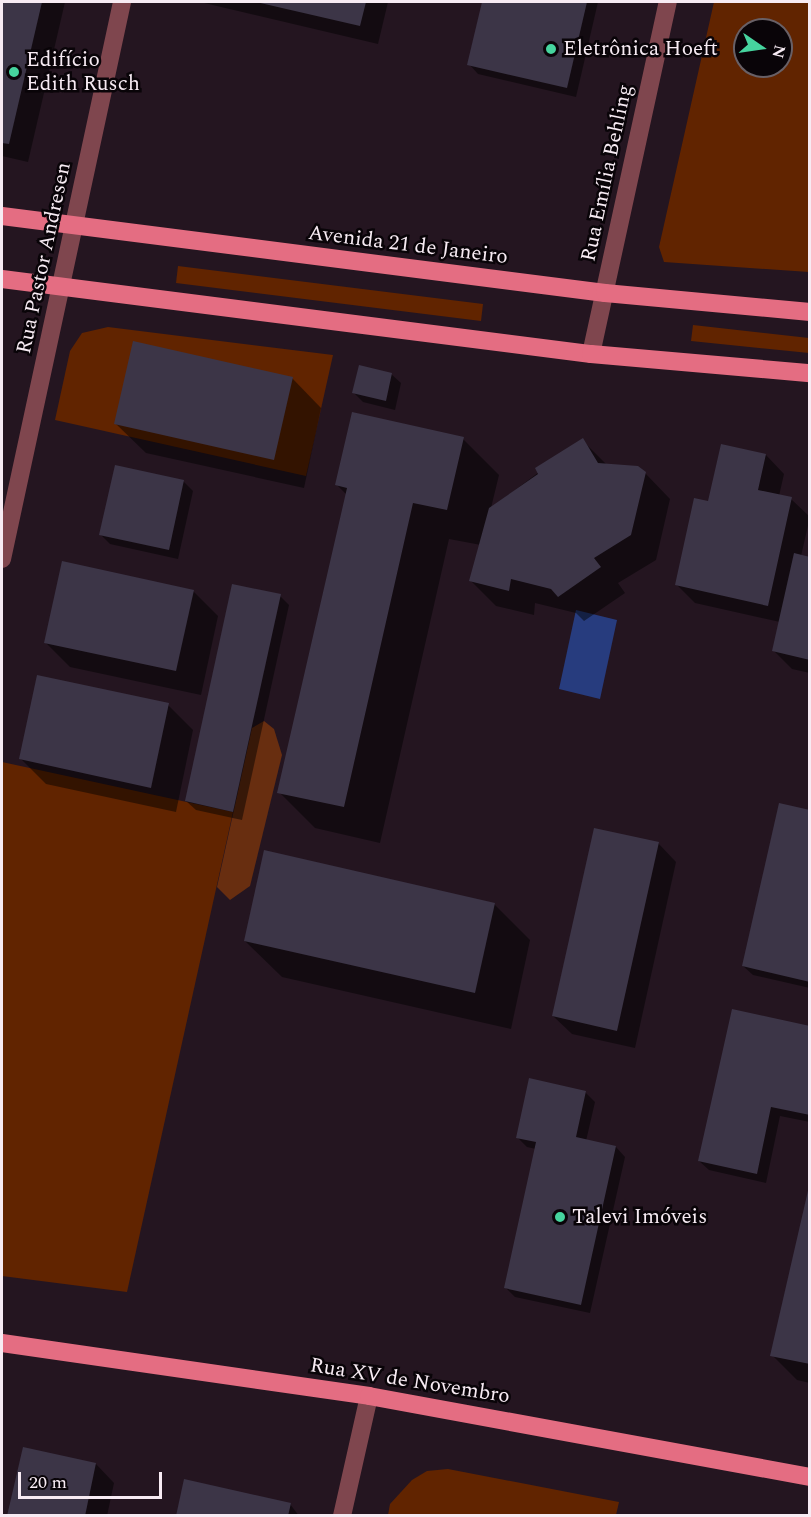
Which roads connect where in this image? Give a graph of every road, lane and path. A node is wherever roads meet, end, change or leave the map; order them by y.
1 (122, 2) edge
2 (668, 2) edge
3 (2, 216) edge
4 (73, 225) junction
5 (2, 279) edge
6 (60, 286) junction
7 (604, 293) junction
8 (810, 312) edge
9 (591, 354) junction
10 (810, 373) edge
11 (2, 559) edge
12 (2, 1343) edge
13 (369, 1396) junction
14 (810, 1477) edge
15 (342, 1515) edge

1 - 4 street, Rua Pastor Andresen
2 - 7 street, Rua Emília Behling
3 - 4 main road, Avenida 21 de Janeiro
4 - 6 street, Rua Pastor Andresen
4 - 7 main road, Avenida 21 de Janeiro
5 - 6 main road
6 - 9 main road
6 - 11 street, Rua Pastor Andresen
7 - 8 main road, Avenida 21 de Janeiro
7 - 9 street, Rua Emília Behling
9 - 10 main road
12 - 13 main road, Rua XV de Novembro
13 - 14 main road, Rua XV de Novembro
13 - 15 street

